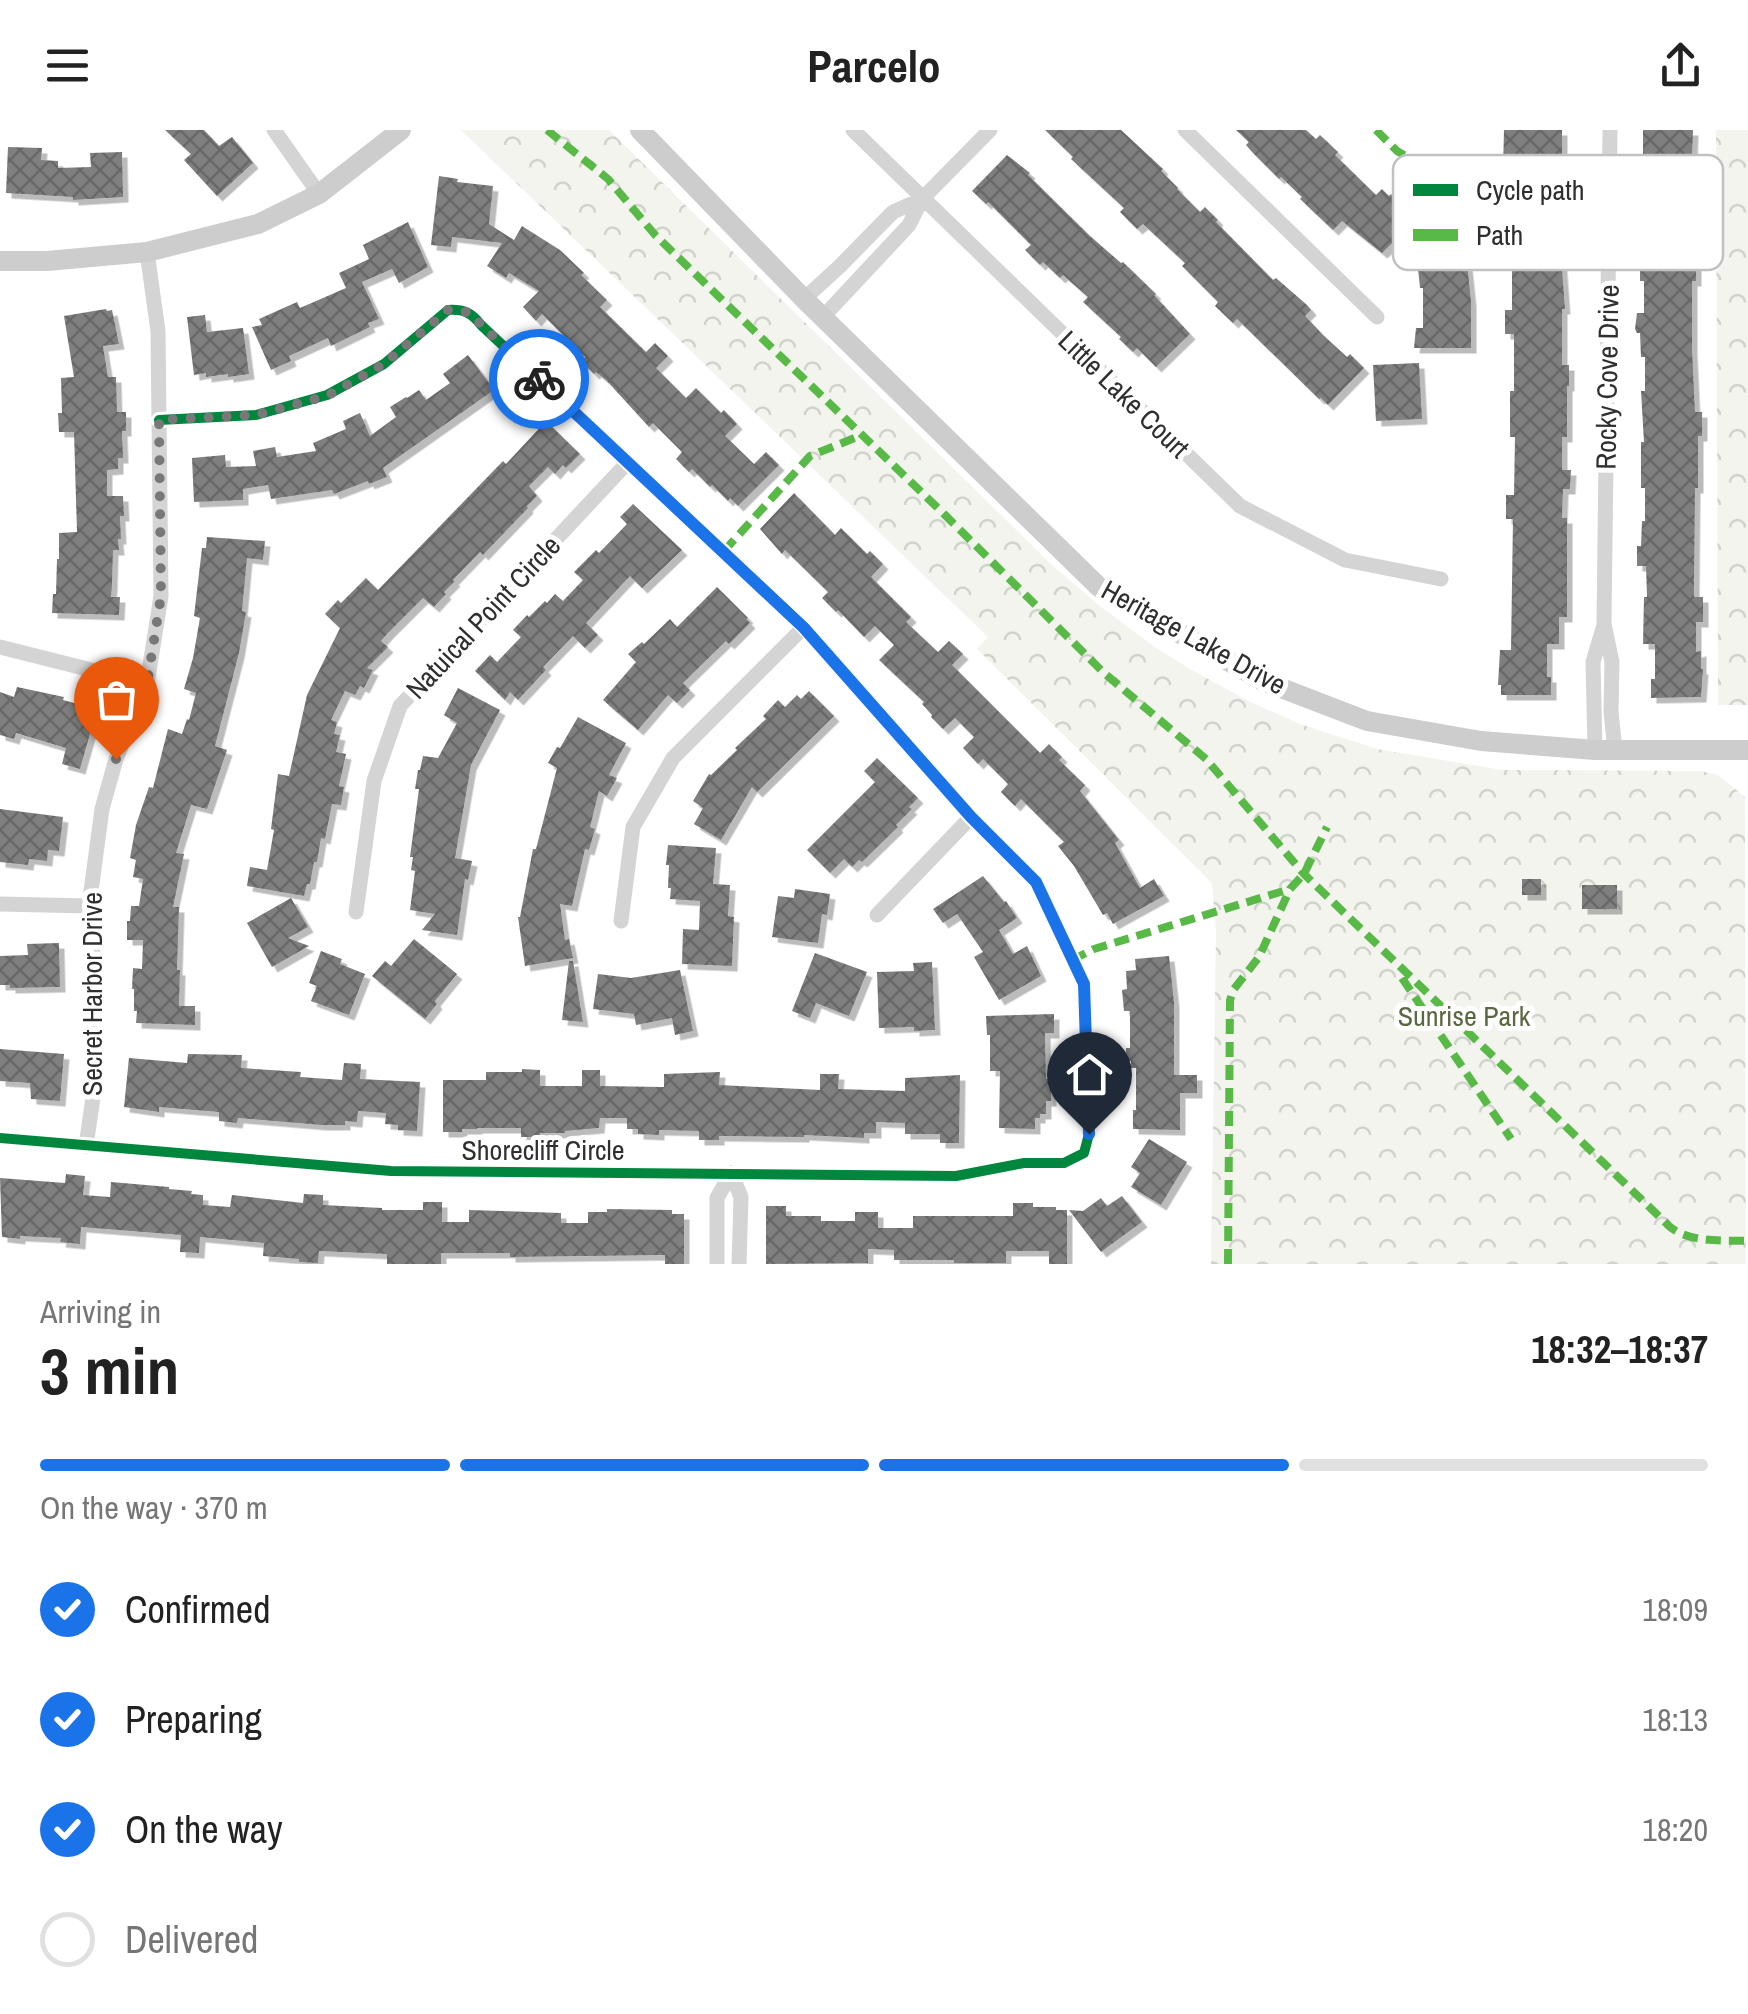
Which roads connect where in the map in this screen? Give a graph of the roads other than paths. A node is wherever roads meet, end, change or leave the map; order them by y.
1 (274, 130) edge
2 (400, 130) edge
3 (640, 130) edge
4 (852, 130) edge
5 (990, 130) edge
6 (1186, 130) edge
7 (1610, 130) edge
8 (1610, 155) edge
9 (319, 194) junction
10 (922, 199) junction
11 (147, 252) junction
12 (0, 261) edge
13 (1608, 270) edge
14 (804, 299) junction
15 (823, 317) junction
16 (1378, 317) dead end
17 (159, 420) junction
18 (628, 462) junction
19 (1441, 580) dead end
20 (804, 628) junction
21 (0, 647) edge
22 (147, 684) junction
23 (1605, 750) junction
24 (1748, 750) edge
25 (971, 817) junction
26 (0, 904) edge
27 (89, 906) junction
28 (356, 912) dead end
29 (877, 915) dead end
30 (622, 920) dead end
31 (0, 1138) edge
32 (86, 1146) junction
33 (731, 1174) junction
34 (716, 1264) edge
35 (740, 1264) edge

1 - 9 street
2 - 9 street
3 - 14 street, Heritage Lake Drive
4 - 10 street, Little Lake Court
5 - 10 street
6 - 16 street
7 - 8 street, Rocky Cove Drive
9 - 11 street
10 - 14 street
10 - 15 street
10 - 19 street, Little Lake Court
11 - 12 street
11 - 17 street, Secret Harbor Drive
13 - 23 street, Rocky Cove Drive
14 - 15 street, Heritage Lake Drive
15 - 23 street, Heritage Lake Drive
17 - 18 street
17 - 22 street, Secret Harbor Drive
18 - 20 street
18 - 28 street, Natuical Point Circle
20 - 25 street
20 - 30 street
21 - 22 street
22 - 27 street, Secret Harbor Drive
23 - 24 street, Heritage Lake Drive
25 - 29 street
25 - 33 street, Shorecliff Circle
26 - 27 street
27 - 32 street, Secret Harbor Drive
31 - 32 street, Shorecliff Circle
32 - 33 street, Shorecliff Circle
33 - 34 street
33 - 35 street

